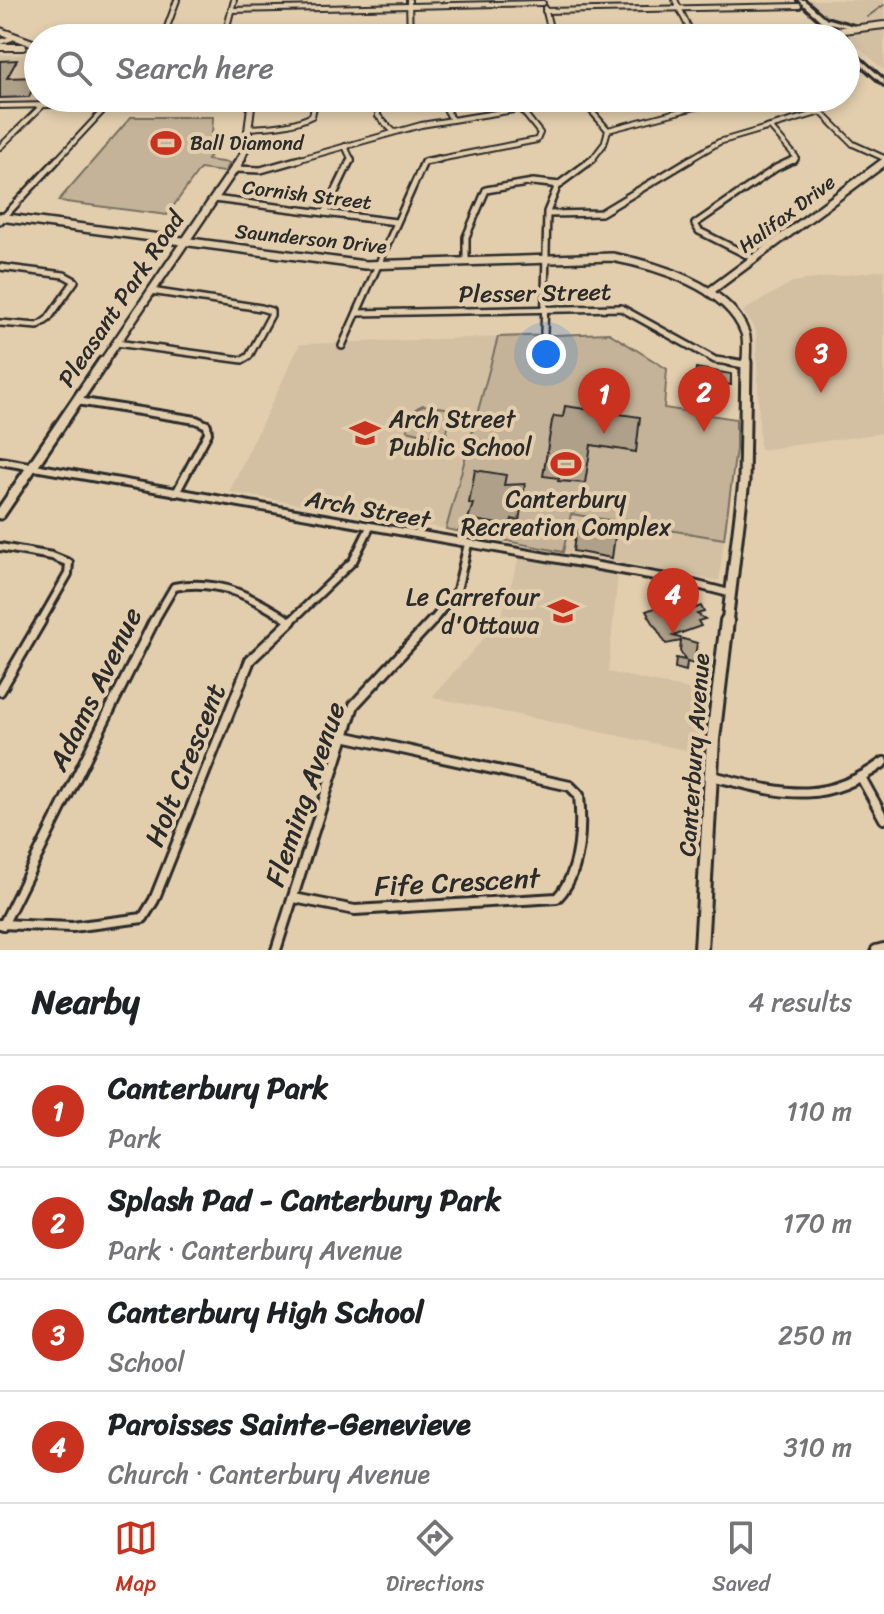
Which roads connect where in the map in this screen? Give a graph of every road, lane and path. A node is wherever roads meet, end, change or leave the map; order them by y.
1 (177, 0) edge
2 (234, 0) edge
3 (409, 0) edge
4 (675, 0) edge
5 (793, 0) edge
6 (543, 2) edge
7 (800, 3) edge
8 (409, 6) junction
9 (679, 9) junction
10 (231, 10) junction
11 (545, 11) junction
12 (815, 16) junction
13 (168, 24) edge
14 (228, 24) edge
15 (410, 24) edge
16 (549, 24) edge
17 (687, 24) edge
18 (813, 24) edge
19 (823, 24) edge
20 (838, 24) edge
21 (884, 25) edge
22 (873, 26) junction
23 (860, 27) edge
24 (860, 28) edge
25 (0, 31) edge
26 (12, 38) junction
27 (24, 42) edge
28 (1, 43) edge
29 (24, 47) edge
30 (860, 52) edge
31 (860, 61) edge
32 (869, 70) junction
33 (881, 71) edge
34 (884, 83) edge
35 (24, 105) edge
36 (0, 106) edge
37 (37, 112) edge
38 (102, 112) edge
39 (250, 112) edge
40 (313, 112) edge
41 (378, 112) edge
42 (448, 112) edge
43 (502, 112) edge
44 (523, 112) edge
45 (595, 112) edge
46 (677, 112) edge
47 (821, 112) joint
48 (452, 120) junction
49 (770, 127) junction
50 (248, 128) junction
51 (608, 130) junction
52 (394, 132) junction
53 (0, 139) edge
54 (9, 139) junction
55 (345, 146) junction
56 (0, 147) edge
57 (884, 160) edge
58 (235, 169) junction
59 (560, 185) junction
60 (214, 199) junction
61 (325, 213) junction
62 (548, 214) junction
63 (1, 218) edge
64 (396, 222) junction
65 (185, 240) junction
66 (753, 258) junction
67 (545, 259) junction
68 (466, 262) junction
69 (377, 265) junction
70 (0, 267) edge
71 (151, 291) junction
72 (709, 292) junction
73 (550, 308) junction
74 (357, 313) junction
75 (0, 323) edge
76 (544, 335) dead end
77 (116, 343) junction
78 (342, 346) dead end
79 (747, 365) junction
80 (77, 401) junction
81 (0, 461) edge
82 (32, 467) junction
83 (176, 493) junction
84 (0, 514) edge
85 (370, 527) junction
86 (468, 544) junction
87 (0, 547) edge
88 (729, 593) junction
89 (290, 621) junction
90 (0, 691) edge
91 (343, 736) junction
92 (884, 762) edge
93 (712, 776) junction
94 (862, 779) junction
95 (884, 819) edge
96 (294, 898) junction
97 (2, 925) edge
98 (884, 948) edge
99 (276, 950) edge
100 (701, 950) edge
101 (876, 950) edge

1 - 13 street
2 - 10 street
3 - 8 street
4 - 9 street
5 - 7 main road
6 - 8 street
6 - 11 street
7 - 9 street
7 - 12 main road
8 - 10 street
8 - 15 street
9 - 11 street
9 - 17 street
10 - 14 street
11 - 16 street
12 - 18 main road
12 - 19 main road
12 - 20 main road
21 - 22 street
22 - 23 street
22 - 24 street
25 - 26 street
26 - 27 street
26 - 28 street
28 - 29 street
30 - 33 main road
31 - 32 main road
32 - 33 main road
32 - 34 main road
35 - 36 street
37 - 54 street
38 - 63 street
39 - 50 street, Pleasant Park Road
40 - 50 street
41 - 52 street
42 - 48 street
43 - 48 street
44 - 64 street
45 - 51 street
46 - 51 street
47 - 49 street
47 - 57 street
48 - 52 street
49 - 62 street
49 - 66 street
50 - 58 street, Pleasant Park Road
51 - 59 street
52 - 55 street
53 - 54 street
54 - 56 street
55 - 58 street
55 - 61 street
57 - 66 street, Halifax Drive
58 - 60 street, Pleasant Park Road
59 - 62 street
59 - 68 street
60 - 61 street, Cornish Street
60 - 65 street, Pleasant Park Road
61 - 64 street, Cornish Street
62 - 67 street
63 - 65 street, Saunderson Drive
64 - 69 street
65 - 69 street, Saunderson Drive
65 - 71 street, Pleasant Park Road
66 - 72 street, Halifax Drive
67 - 68 street, Saunderson Drive
67 - 72 street, Saunderson Drive
67 - 73 street
68 - 69 street, Saunderson Drive
69 - 74 street
70 - 75 street
71 - 77 street, Pleasant Park Road
71 - 77 street
72 - 79 street, Canterbury Avenue
73 - 74 street, Plesser Street
73 - 76 street
73 - 79 street, Plesser Street
74 - 78 street
77 - 80 street, Pleasant Park Road
79 - 88 street, Canterbury Avenue
80 - 82 street, Pleasant Park Road
80 - 83 street
81 - 82 street, Arch Street
82 - 83 street, Arch Street
82 - 84 street, Pleasant Park Road
83 - 85 street, Arch Street
85 - 86 street, Arch Street
85 - 89 street, Holt Crescent
86 - 88 street, Arch Street
86 - 91 street, Fleming Avenue
87 - 90 street
88 - 93 street, Canterbury Avenue
89 - 97 street, Holt Crescent
89 - 97 street, Adams Avenue
91 - 96 street, Fleming Avenue
91 - 96 street, Fife Crescent
92 - 94 street
93 - 94 street
93 - 100 street, Canterbury Avenue
94 - 95 street
96 - 99 street, Fleming Avenue
98 - 101 street

